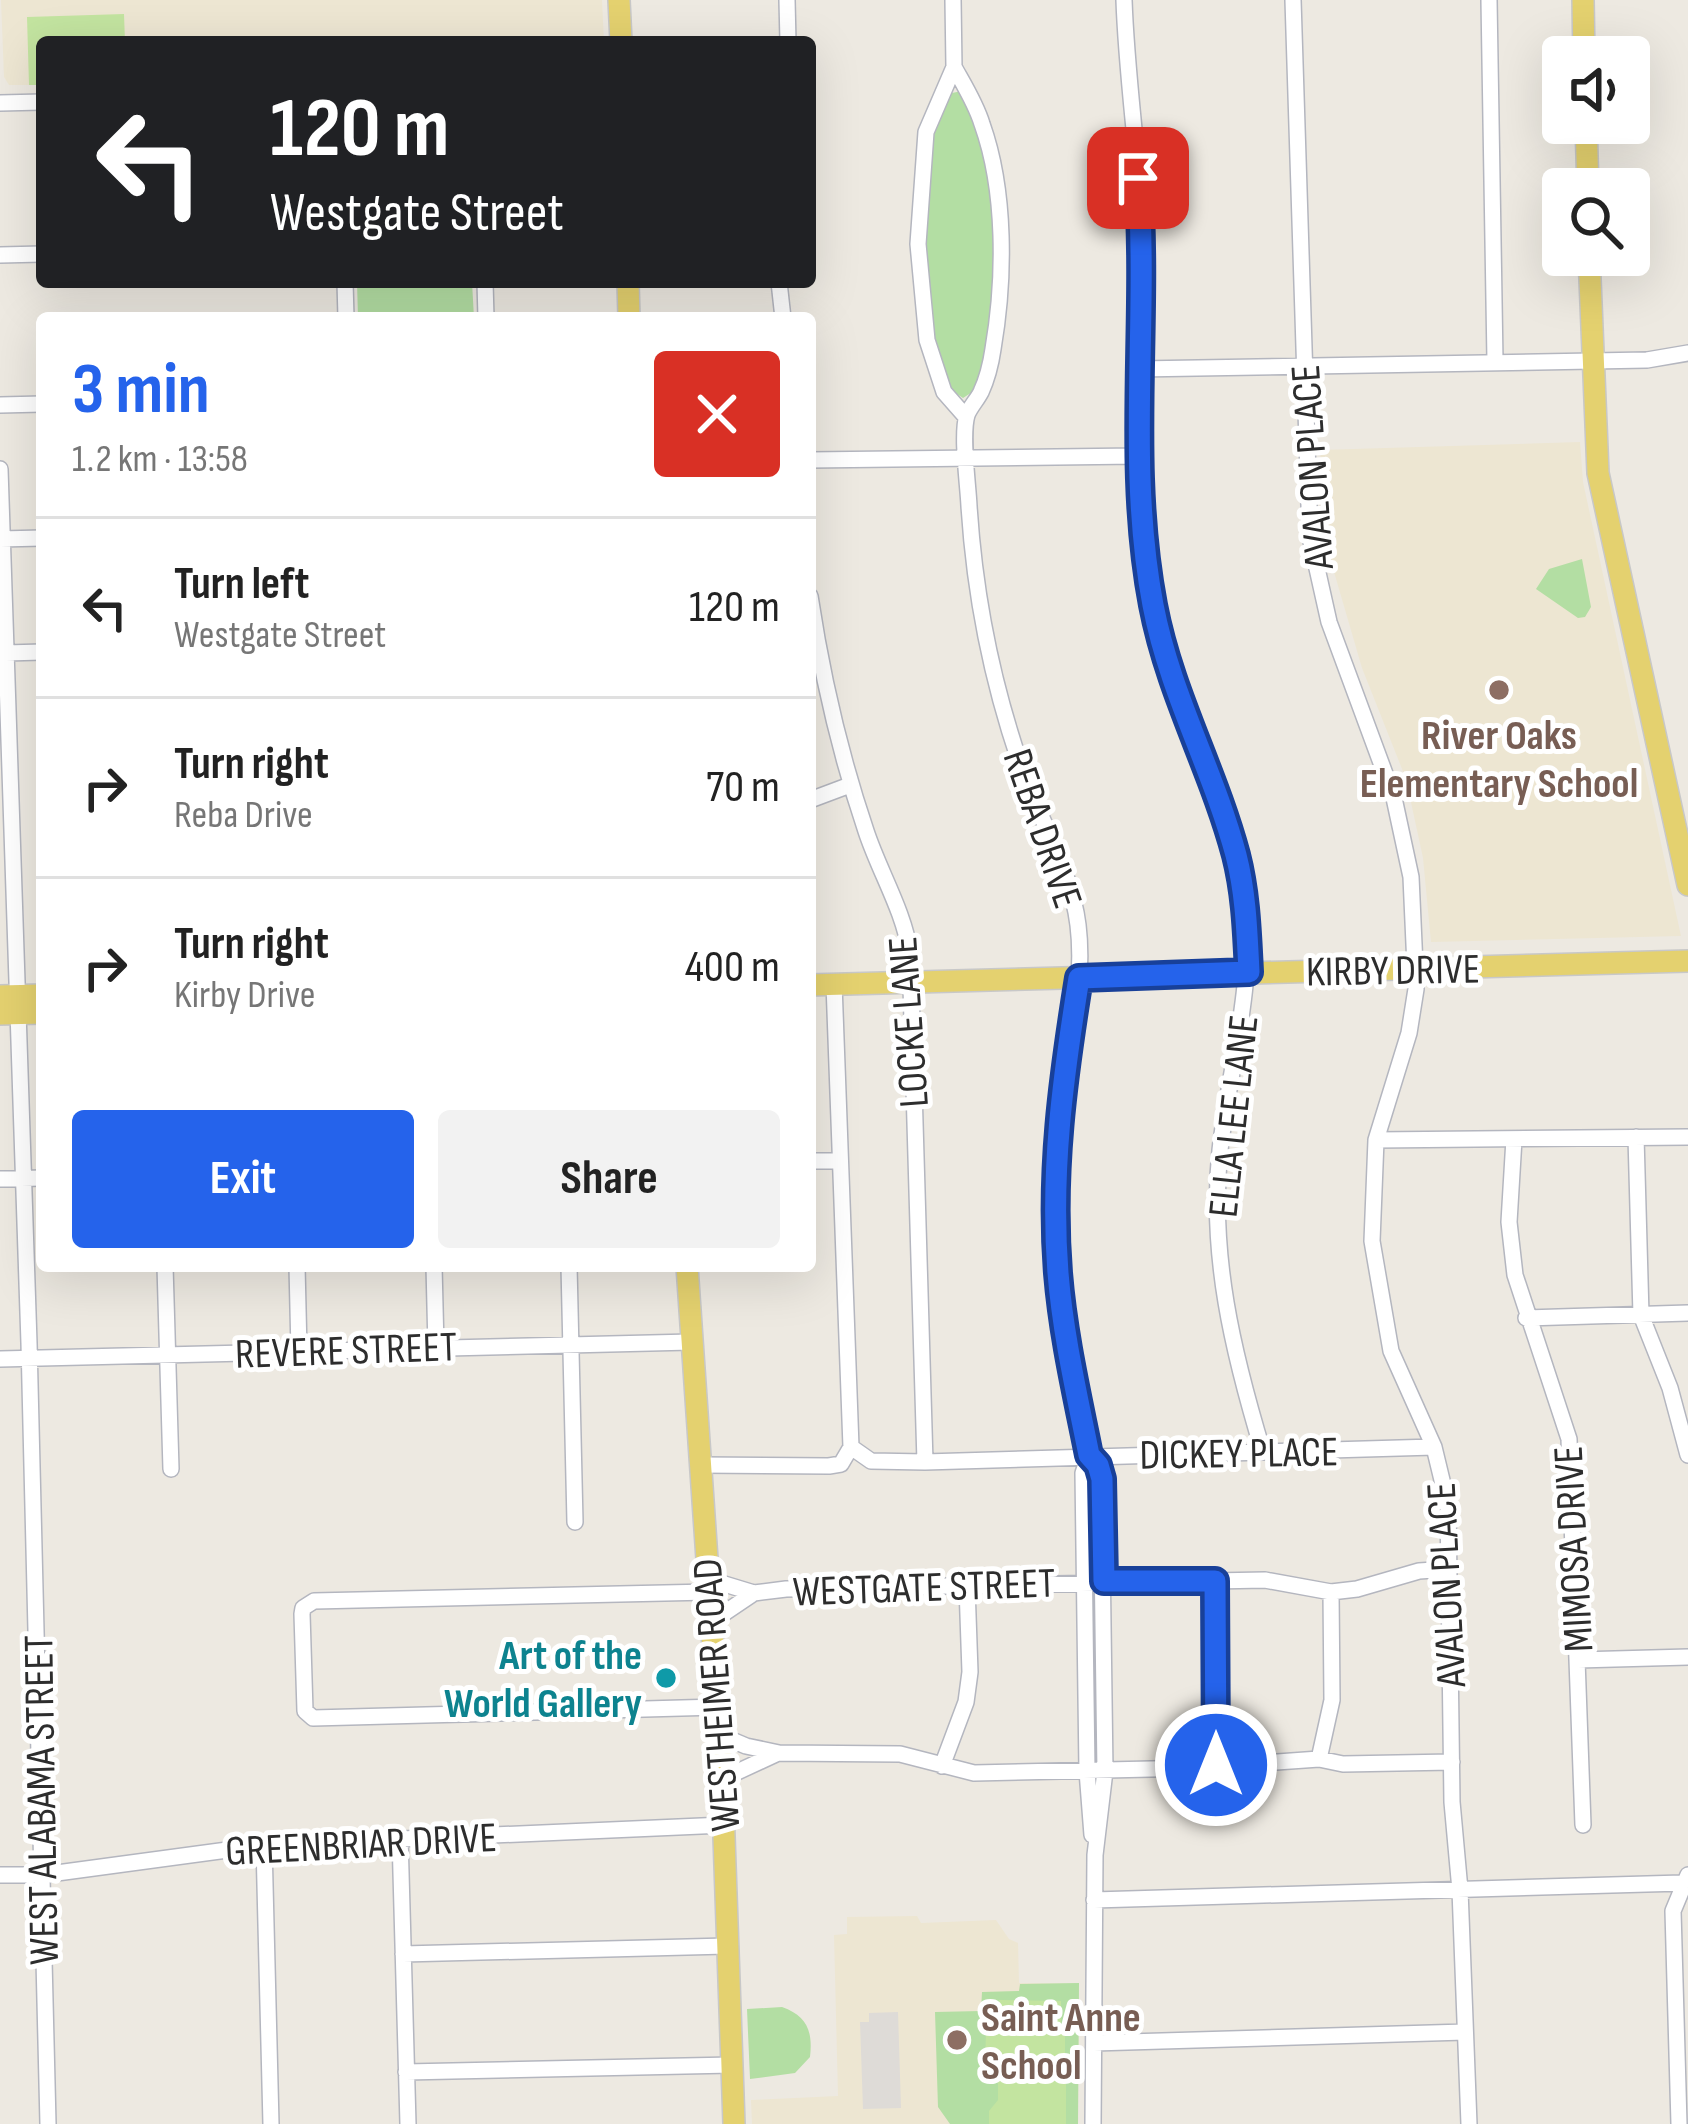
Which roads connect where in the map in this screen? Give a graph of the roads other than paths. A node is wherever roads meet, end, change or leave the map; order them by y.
1 (620, 0) edge
2 (787, 0) edge
3 (953, 0) edge
4 (1124, 0) edge
5 (1293, 0) edge
6 (1489, 0) edge
7 (1583, 0) edge
8 (621, 36) edge
9 (788, 36) edge
10 (1584, 36) edge
11 (955, 67) junction
12 (36, 102) edge
13 (0, 104) edge
14 (36, 254) edge
15 (0, 255) edge
16 (1590, 276) edge
17 (1688, 353) edge
18 (1495, 361) junction
19 (1592, 361) junction
20 (1303, 364) junction
21 (1138, 369) junction
22 (36, 404) edge
23 (0, 405) edge
24 (966, 417) junction
25 (1137, 456) junction
26 (968, 458) junction
27 (816, 460) edge
28 (0, 469) edge
29 (1, 538) edge
30 (36, 538) edge
31 (816, 631) edge
32 (36, 652) edge
33 (6, 653) junction
34 (3, 685) edge
35 (850, 785) junction
36 (816, 798) edge
37 (6, 825) edge
38 (1688, 885) edge
39 (1688, 961) edge
40 (1417, 968) junction
41 (1249, 972) junction
42 (1079, 978) junction
43 (912, 981) junction
44 (834, 984) junction
45 (816, 985) edge
46 (9, 1005) edge
47 (1636, 1137) junction
48 (1688, 1137) edge
49 (1514, 1138) junction
50 (1376, 1140) junction
51 (816, 1161) edge
52 (838, 1161) junction
53 (23, 1178) junction
54 (36, 1178) edge
55 (0, 1179) edge
56 (165, 1272) edge
57 (297, 1272) edge
58 (434, 1272) edge
59 (569, 1272) edge
60 (687, 1272) edge
61 (1688, 1313) edge
62 (1641, 1315) junction
63 (1526, 1318) junction
64 (691, 1342) junction
65 (571, 1344) junction
66 (436, 1347) junction
67 (299, 1351) junction
68 (168, 1354) junction
69 (30, 1358) junction
70 (0, 1359) edge
71 (851, 1447) junction
72 (1434, 1447) junction
73 (1263, 1452) junction
74 (1089, 1455) junction
75 (1688, 1455) edge
76 (925, 1462) junction
77 (701, 1465) junction
78 (171, 1469) dead end
79 (575, 1522) dead end
80 (1449, 1569) junction
81 (1095, 1581) junction
82 (1215, 1581) junction
83 (709, 1585) junction
84 (967, 1587) junction
85 (1331, 1592) junction
86 (754, 1593) junction
87 (711, 1622) junction
88 (1688, 1657) edge
89 (1578, 1660) junction
90 (718, 1707) junction
91 (720, 1735) junction
92 (779, 1753) junction
93 (1319, 1760) junction
94 (1452, 1762) junction
95 (1216, 1765) junction
96 (942, 1766) junction
97 (1096, 1771) junction
98 (722, 1779) junction
99 (724, 1825) junction
100 (1583, 1825) dead end
101 (400, 1837) junction
102 (264, 1844) junction
103 (0, 1875) edge
104 (42, 1875) junction
105 (1685, 1879) edge
106 (1460, 1890) junction
107 (1094, 1900) junction
108 (728, 1946) junction
109 (403, 1954) junction
110 (1465, 2032) junction
111 (1094, 2043) junction
112 (732, 2065) junction
113 (406, 2072) junction
114 (48, 2124) edge
115 (271, 2124) edge
116 (408, 2124) edge
117 (734, 2124) edge
118 (1093, 2124) edge
119 (1468, 2124) edge
120 (1679, 2124) edge

1 - 8 main road
2 - 9 street
3 - 11 street, REBA DRIVE
4 - 21 street, ELLA LEE LANE
5 - 20 street, AVALON PLACE
6 - 18 street
7 - 10 main road
11 - 24 street, REBA DRIVE
11 - 24 street, REBA DRIVE
12 - 13 street
14 - 15 street
16 - 19 main road
17 - 19 street
18 - 19 street
18 - 20 street
19 - 38 main road
20 - 21 street
20 - 40 street, AVALON PLACE
21 - 25 street, ELLA LEE LANE
22 - 23 street
24 - 26 street, REBA DRIVE
25 - 26 street
25 - 41 street, ELLA LEE LANE
26 - 27 street
26 - 42 street, REBA DRIVE
28 - 29 street, WEST ALABAMA STREET
29 - 30 street
29 - 33 street, WEST ALABAMA STREET
31 - 35 street, LOCKE LANE
32 - 33 street
33 - 34 street, WEST ALABAMA STREET
34 - 37 street, WEST ALABAMA STREET
35 - 36 street
35 - 43 street, LOCKE LANE
37 - 46 street, WEST ALABAMA STREET
39 - 40 main road, KIRBY DRIVE
40 - 41 main road, KIRBY DRIVE
40 - 50 street, AVALON PLACE
41 - 42 main road, KIRBY DRIVE
41 - 73 street, ELLA LEE LANE
42 - 43 main road, KIRBY DRIVE
42 - 74 street, REBA DRIVE
43 - 44 main road, KIRBY DRIVE
43 - 76 street, LOCKE LANE
44 - 45 main road, KIRBY DRIVE
44 - 52 street
46 - 53 street, WEST ALABAMA STREET
47 - 48 street
47 - 49 street
47 - 62 street
49 - 50 street
49 - 63 street, MIMOSA DRIVE
50 - 72 street, AVALON PLACE
51 - 52 street
52 - 71 street
53 - 54 street
53 - 55 street
53 - 69 street, WEST ALABAMA STREET
56 - 68 street
57 - 67 street
58 - 66 street
59 - 65 street
60 - 64 main road, WESTHEIMER ROAD
61 - 62 street
62 - 63 street
62 - 75 street
63 - 89 street, MIMOSA DRIVE
64 - 65 street, REVERE STREET
64 - 77 main road, WESTHEIMER ROAD
65 - 66 street, REVERE STREET
65 - 79 street
66 - 67 street, REVERE STREET
67 - 68 street, REVERE STREET
68 - 69 street, REVERE STREET
68 - 78 street
69 - 70 street, REVERE STREET
69 - 104 street, WEST ALABAMA STREET
71 - 76 street, DICKEY PLACE
71 - 77 street
72 - 73 street, DICKEY PLACE
72 - 80 street, AVALON PLACE
73 - 74 street, DICKEY PLACE
74 - 76 street, DICKEY PLACE
74 - 81 street, REBA DRIVE
77 - 83 main road, WESTHEIMER ROAD
80 - 85 street, WESTGATE STREET
80 - 94 street, AVALON PLACE
81 - 82 street, WESTGATE STREET
81 - 84 street, WESTGATE STREET
81 - 97 street, REBA DRIVE
82 - 85 street, WESTGATE STREET
82 - 95 street
83 - 86 street, WESTGATE STREET
83 - 87 main road, WESTHEIMER ROAD
83 - 90 street, WESTGATE STREET
84 - 86 street, WESTGATE STREET
84 - 96 street
85 - 93 street
86 - 87 street, WESTGATE STREET
87 - 90 main road, WESTHEIMER ROAD
88 - 89 street
89 - 100 street, MIMOSA DRIVE
90 - 91 main road, WESTHEIMER ROAD
91 - 92 street
91 - 98 main road, WESTHEIMER ROAD
92 - 96 street
92 - 98 street
93 - 94 street
93 - 95 street
94 - 106 street, AVALON PLACE
95 - 97 street
96 - 97 street
97 - 107 street, REBA DRIVE
98 - 99 main road, WESTHEIMER ROAD
99 - 101 street, GREENBRIAR DRIVE
99 - 108 main road, WESTHEIMER ROAD
101 - 102 street, GREENBRIAR DRIVE
101 - 109 street
102 - 104 street, GREENBRIAR DRIVE
102 - 115 street
103 - 104 street, GREENBRIAR DRIVE
104 - 114 street, WEST ALABAMA STREET
105 - 106 street
105 - 120 street
106 - 107 street
106 - 110 street, AVALON PLACE
107 - 111 street, REBA DRIVE
108 - 109 street
108 - 112 main road, WESTHEIMER ROAD
109 - 113 street
110 - 111 street
110 - 119 street, AVALON PLACE
111 - 118 street, REBA DRIVE
112 - 113 street
112 - 117 main road, WESTHEIMER ROAD
113 - 116 street

